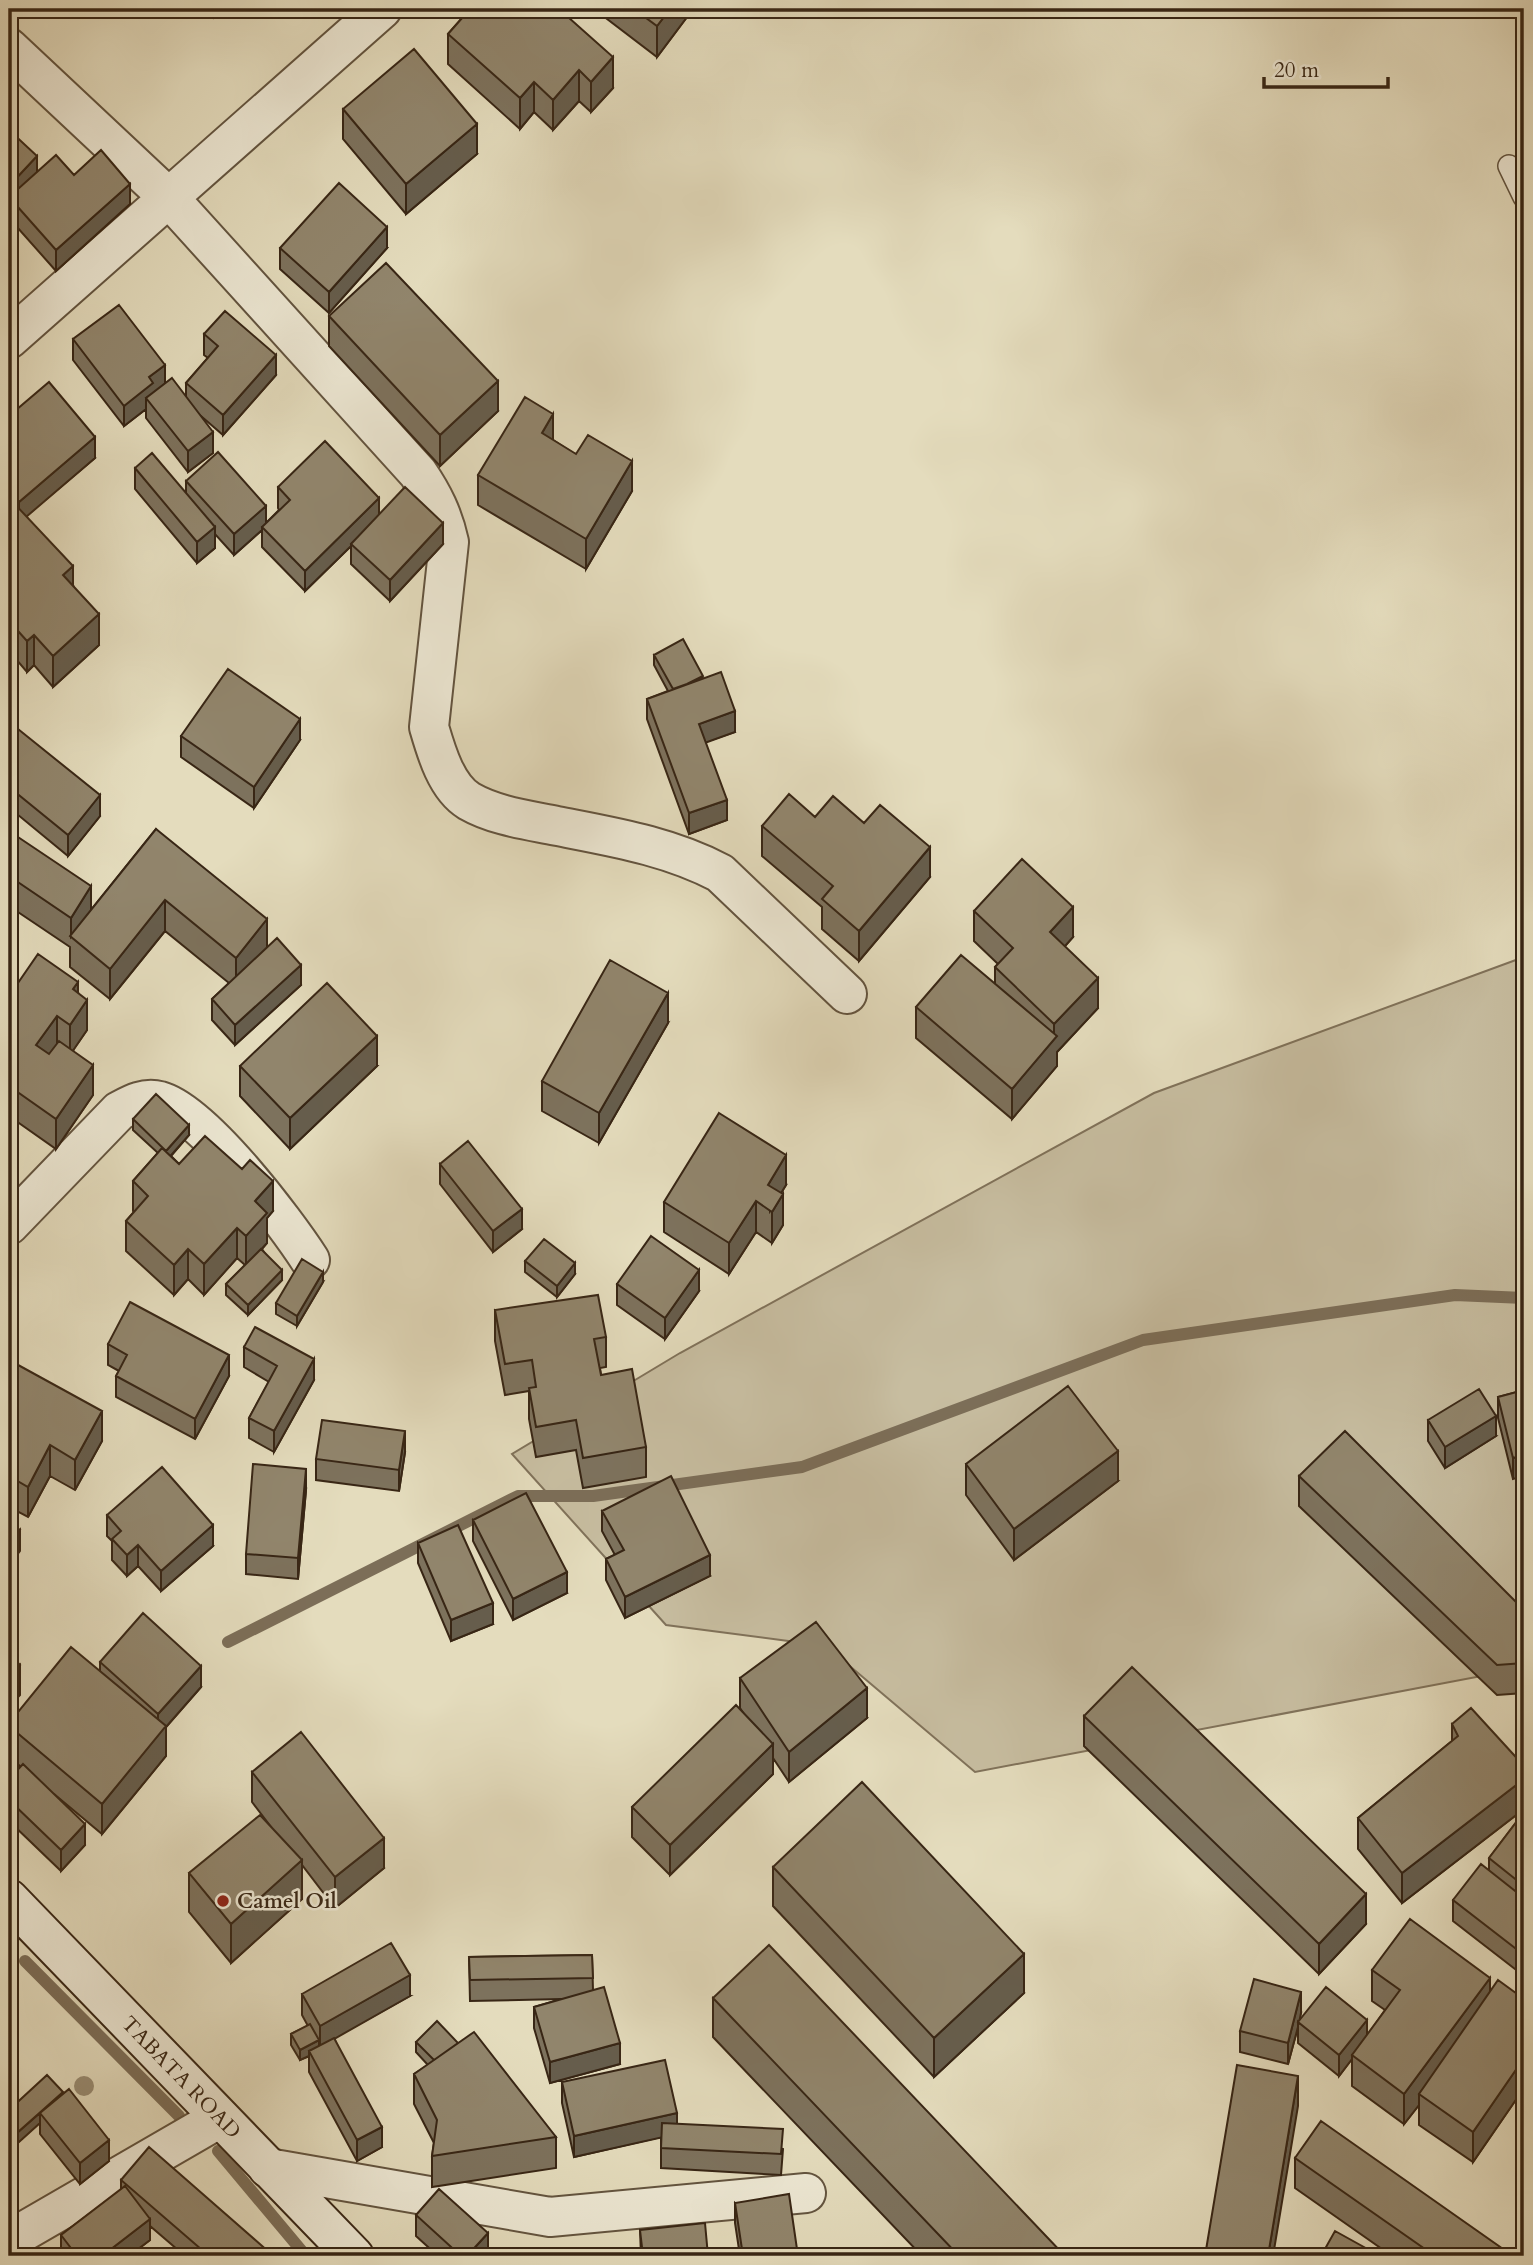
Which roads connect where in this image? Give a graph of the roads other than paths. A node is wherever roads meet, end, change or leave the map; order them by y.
1 (382, 9) edge
2 (9, 48) edge
3 (1509, 166) dead end
4 (1524, 197) edge
5 (170, 199) junction
6 (9, 339) edge
7 (846, 994) dead end
8 (9, 1225) edge
9 (310, 1259) dead end
10 (9, 1899) edge
11 (220, 2118) junction
12 (268, 2168) junction
13 (807, 2193) dead end
14 (9, 2240) edge
15 (354, 2256) edge

1 - 5 street
2 - 5 street
3 - 4 lane
5 - 6 street
5 - 7 street
8 - 9 street
10 - 11 street, TABATA ROAD
11 - 12 street, TABATA ROAD
11 - 14 street
12 - 13 street
12 - 15 street, TABATA ROAD

